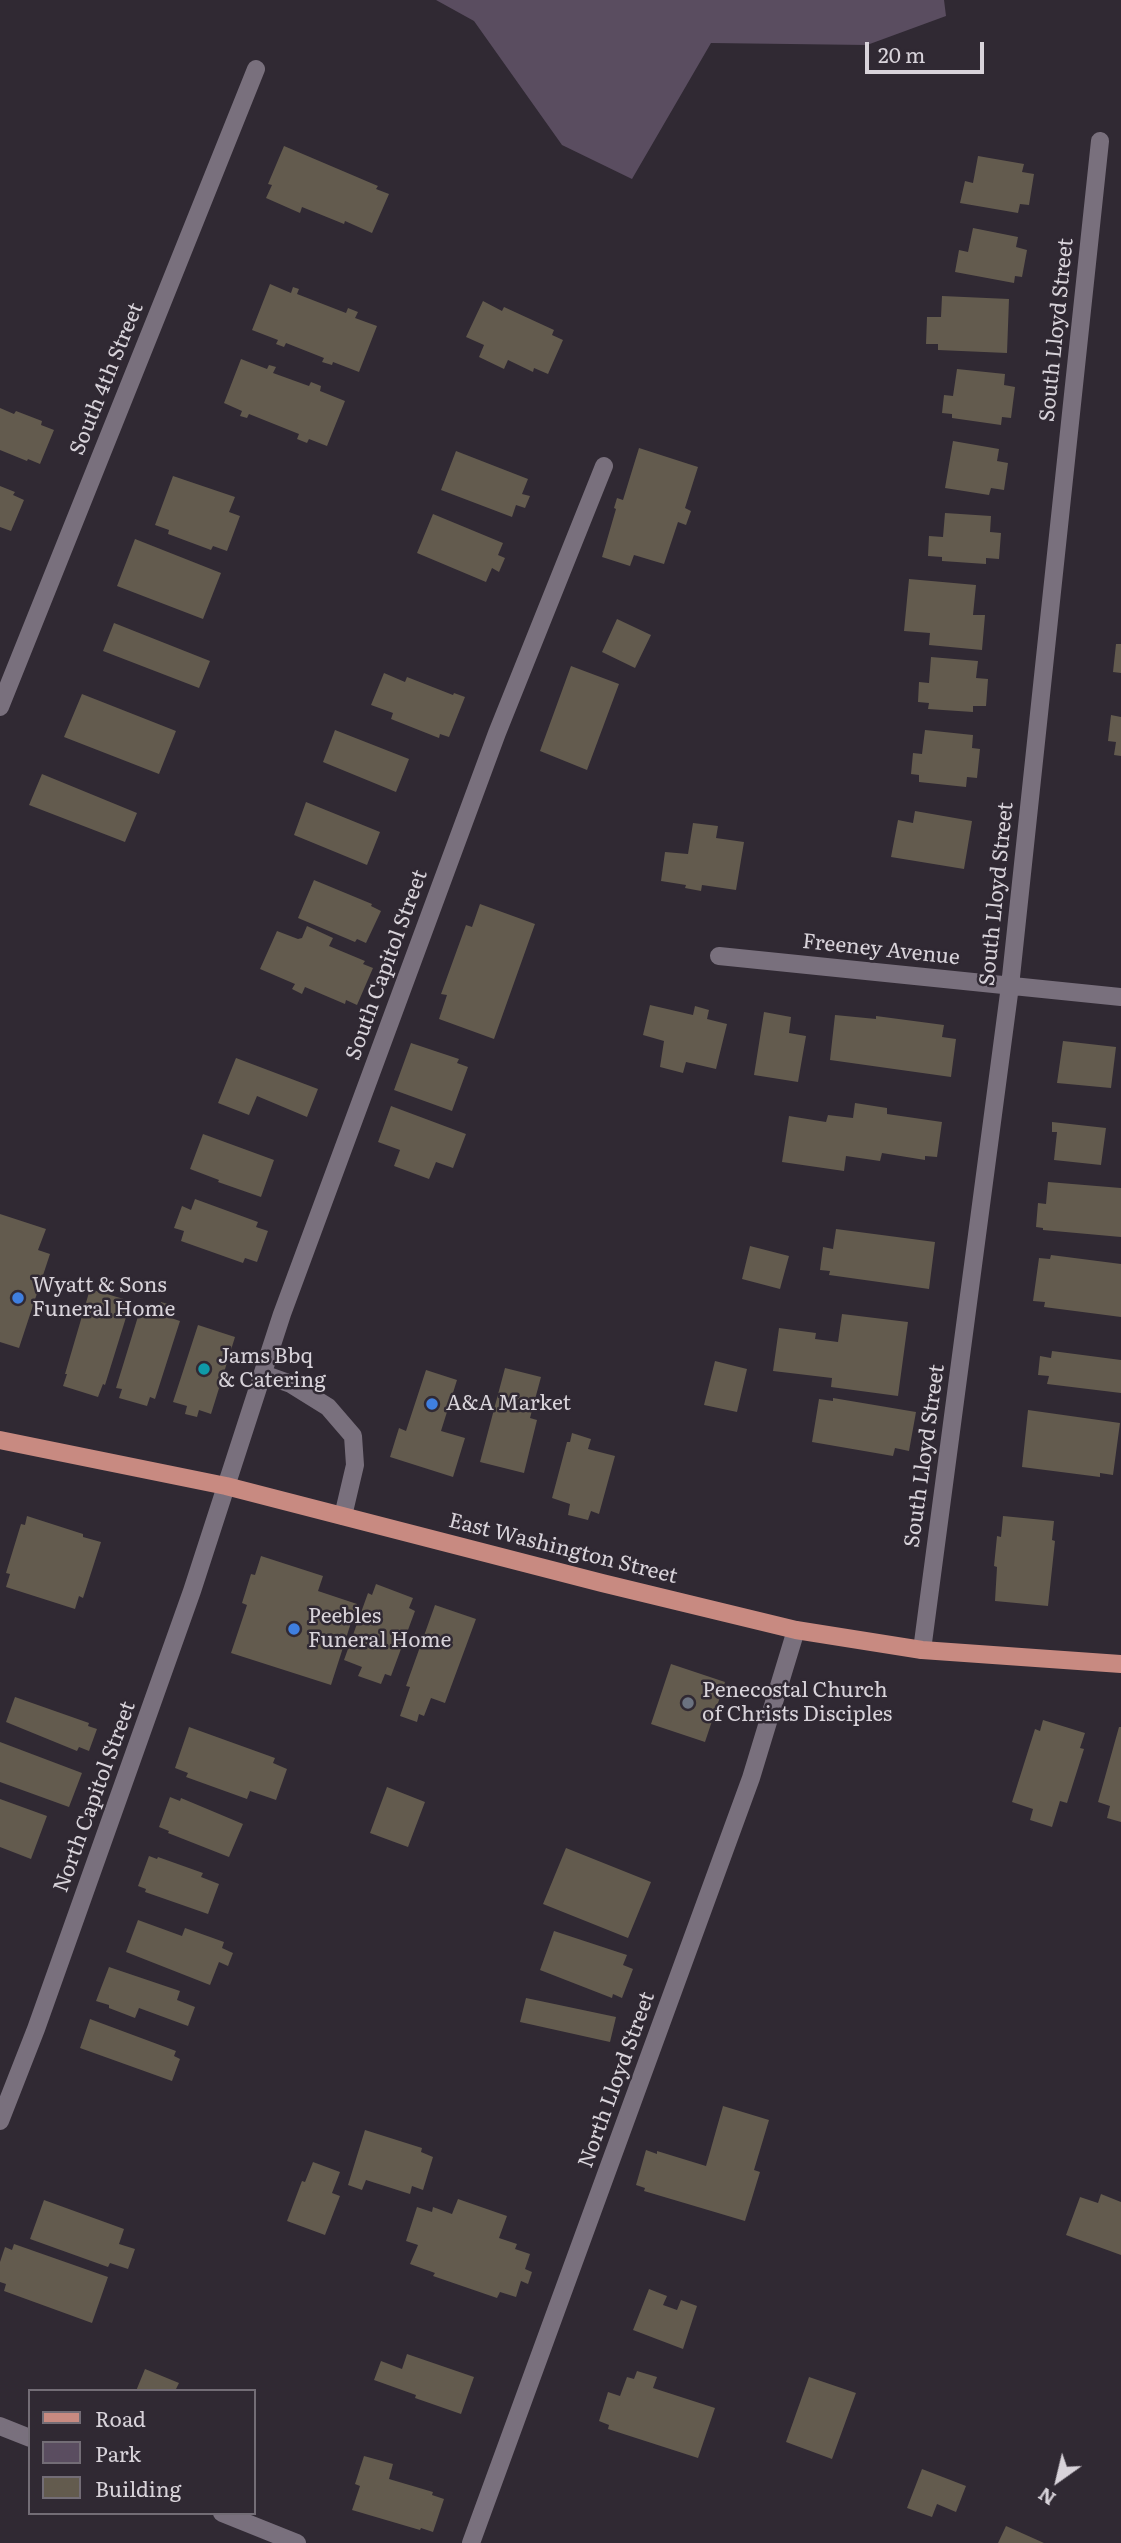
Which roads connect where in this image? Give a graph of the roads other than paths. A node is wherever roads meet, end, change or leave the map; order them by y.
1 (256, 69) dead end
2 (1100, 141) dead end
3 (604, 466) dead end
4 (0, 707) edge
5 (719, 956) dead end
6 (1010, 986) junction
7 (1121, 997) edge
8 (262, 1374) junction
9 (0, 1440) edge
10 (226, 1486) junction
11 (343, 1516) junction
12 (796, 1630) junction
13 (922, 1650) junction
14 (1121, 1664) edge
15 (0, 2120) edge
16 (0, 2426) edge
17 (28, 2437) edge
18 (227, 2515) edge
19 (297, 2543) edge
20 (471, 2543) edge

1 - 4 street, South 4th Street
2 - 6 street, South Lloyd Street
3 - 8 street, South Capitol Street
5 - 6 street, Freeney Avenue
6 - 7 street, Freeney Avenue
6 - 13 street, South Lloyd Street
8 - 10 street, South Capitol Street
8 - 11 street
9 - 10 main road, East Washington Street
10 - 11 main road, East Washington Street
10 - 15 street, North Capitol Street
11 - 12 main road, East Washington Street
12 - 13 main road, East Washington Street
12 - 20 street, North Lloyd Street
13 - 14 main road, East Washington Street
16 - 17 street
18 - 19 street

